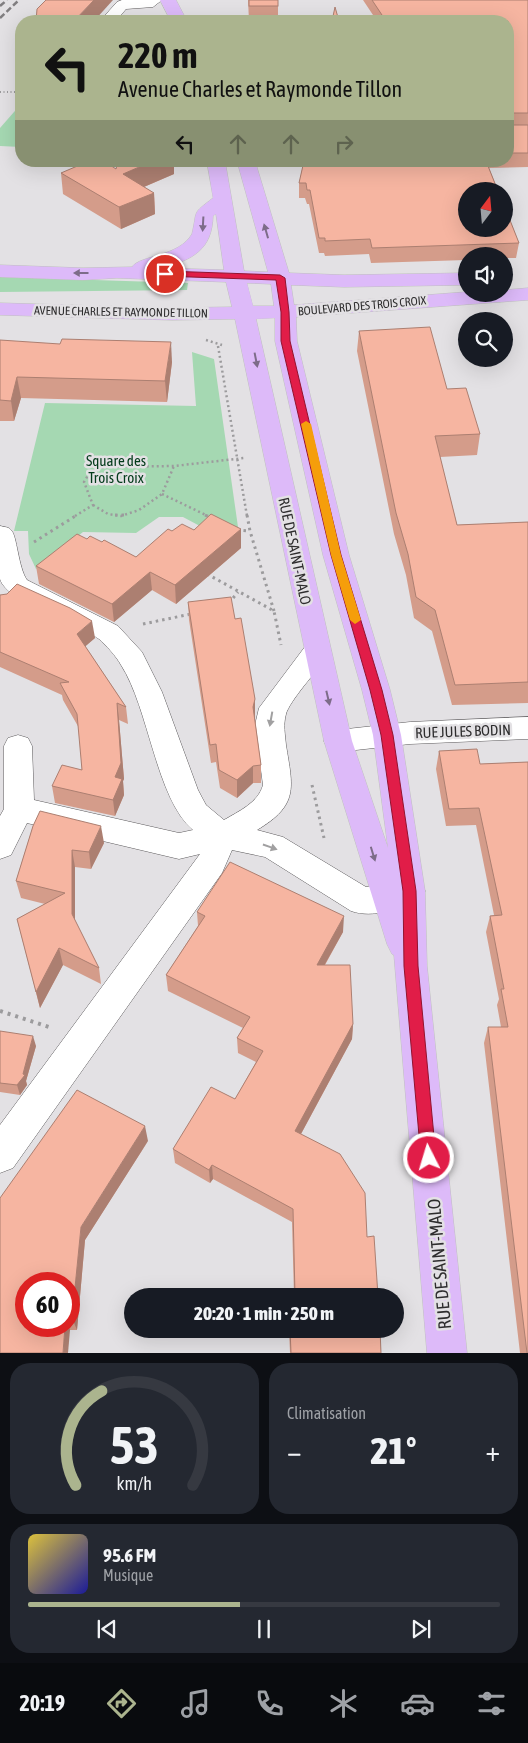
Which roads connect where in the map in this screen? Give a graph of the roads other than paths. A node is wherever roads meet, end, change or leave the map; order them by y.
1 (154, 0) edge
2 (168, 0) edge
3 (113, 15) edge
4 (176, 15) edge
5 (217, 167) edge
6 (248, 167) edge
7 (222, 200) junction
8 (0, 271) edge
9 (117, 272) junction
10 (528, 277) edge
11 (513, 278) edge
12 (458, 281) edge
13 (236, 282) junction
14 (528, 294) edge
15 (283, 296) junction
16 (0, 301) edge
17 (0, 309) edge
18 (243, 313) junction
19 (2, 539) edge
20 (9, 595) edge
21 (317, 650) junction
22 (528, 728) edge
23 (387, 735) junction
24 (338, 741) junction
25 (18, 746) dead end
26 (19, 809) junction
27 (222, 836) junction
28 (0, 846) edge
29 (398, 894) junction
30 (0, 1155) edge
31 (447, 1353) edge

1 - 3 street
2 - 4 main road
5 - 7 main road, RUE DE SAINT-MALO
15 -> 6 main road, RUE DE SAINT-MALO
7 -> 9 main road, AVENUE CHARLES ET RAYMONDE TILLON
7 - 13 main road, RUE DE SAINT-MALO
9 -> 8 main road, AVENUE CHARLES ET RAYMONDE TILLON
9 - 13 main road, AVENUE CHARLES ET RAYMONDE TILLON
10 - 11 main road
12 - 15 main road, BOULEVARD DES TROIS CROIX
13 - 15 main road, AVENUE CHARLES ET RAYMONDE TILLON
13 - 16 main road, AVENUE CHARLES ET RAYMONDE TILLON
13 - 18 main road, RUE DE SAINT-MALO
14 - 15 main road, BOULEVARD DES TROIS CROIX
15 - 18 main road, BOULEVARD DES TROIS CROIX
15 - 23 main road, RUE DE SAINT-MALO
17 - 18 main road, AVENUE CHARLES ET RAYMONDE TILLON
18 -> 21 main road, RUE DE SAINT-MALO
19 - 20 street
20 - 27 street
21 -> 24 main road, RUE DE SAINT-MALO
21 -> 27 street
22 - 23 street, RUE JULES BODIN
23 - 24 street, RUE JULES BODIN
23 - 29 main road, RUE DE SAINT-MALO
24 -> 29 main road, RUE DE SAINT-MALO
25 - 26 street
26 - 27 street
26 - 28 street
27 -> 29 street
27 - 30 street
29 - 31 main road, RUE DE SAINT-MALO

